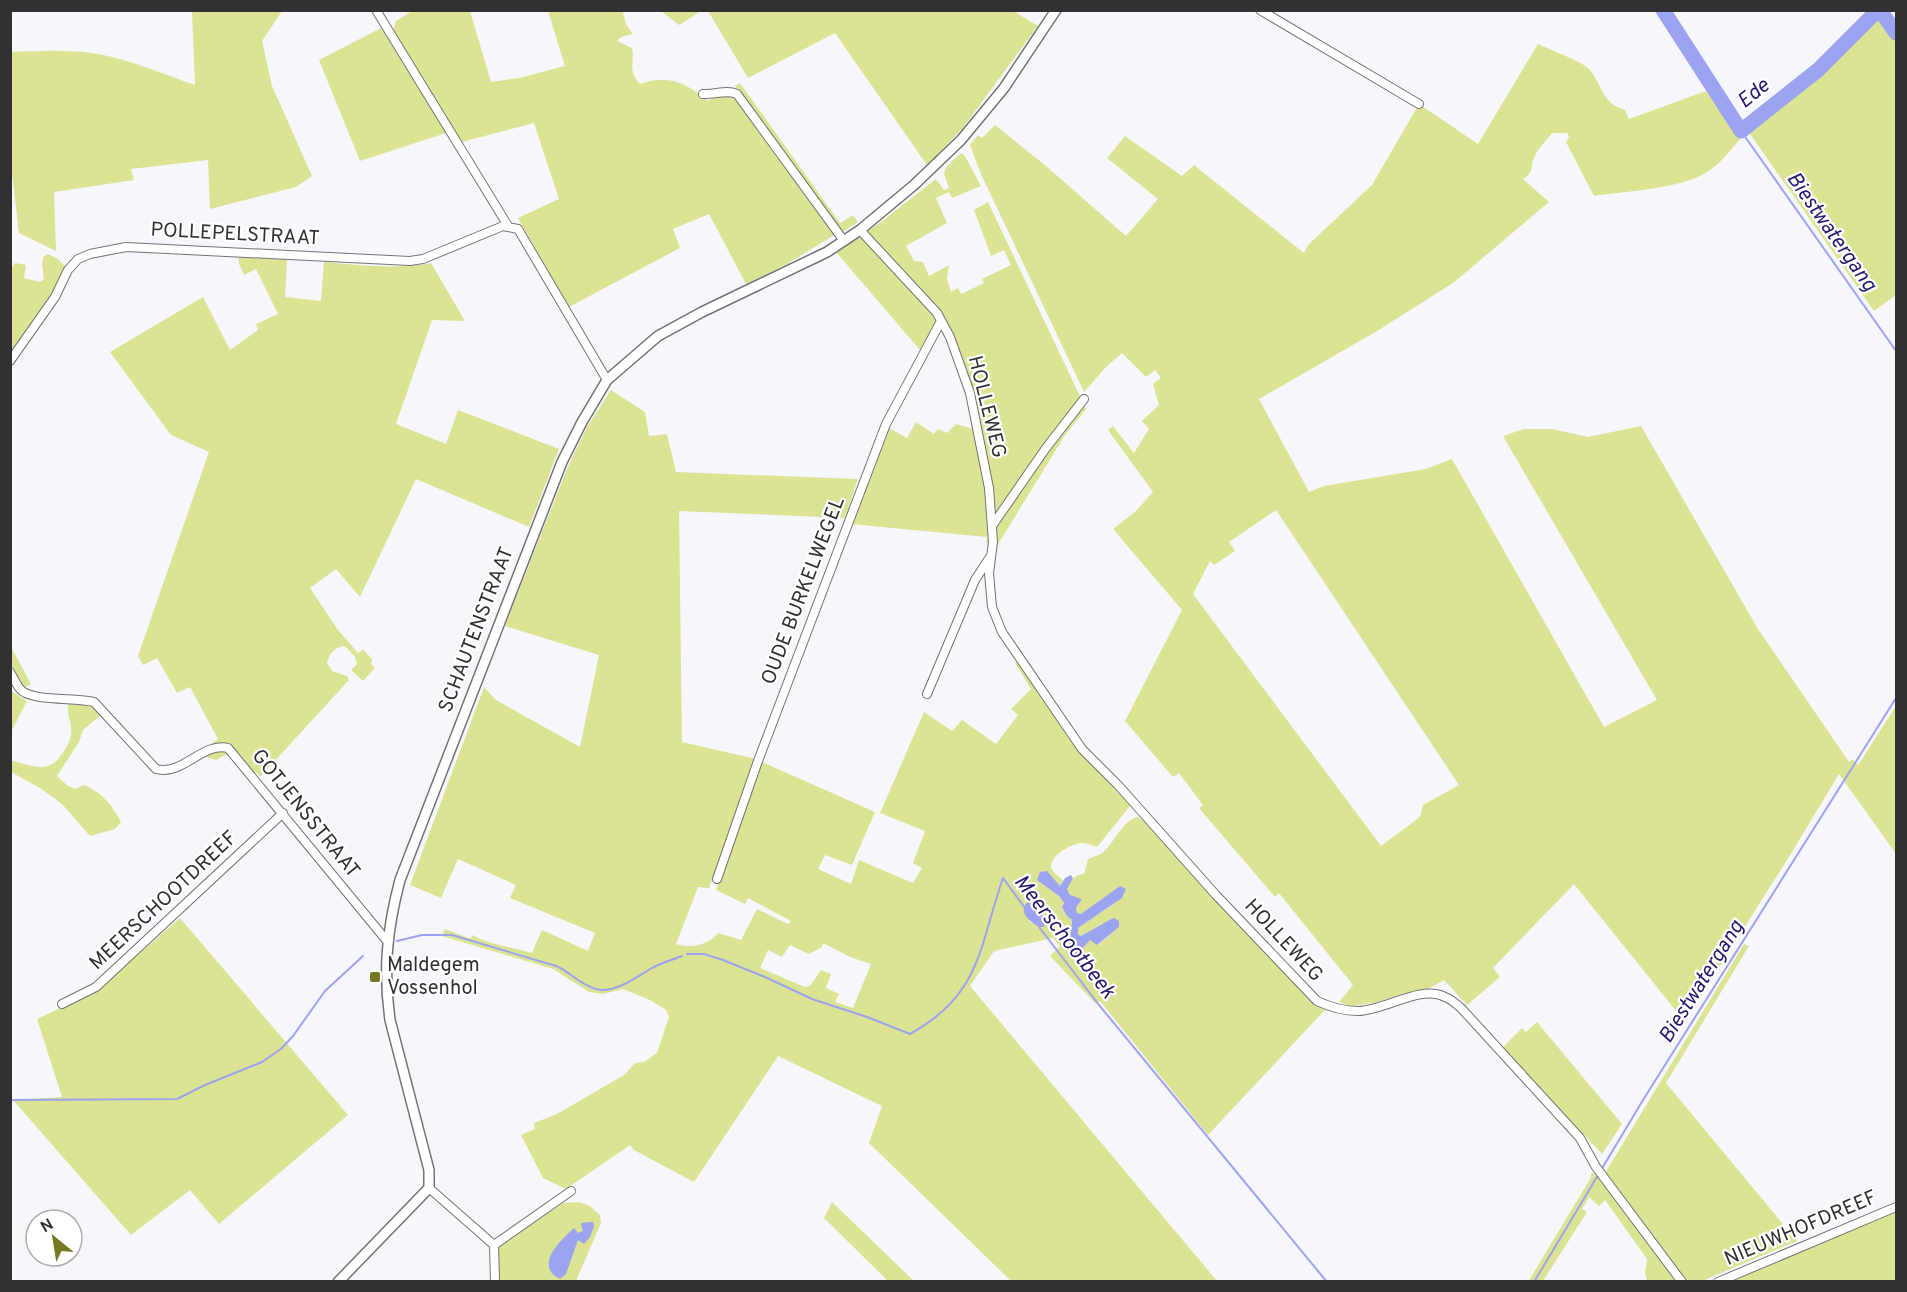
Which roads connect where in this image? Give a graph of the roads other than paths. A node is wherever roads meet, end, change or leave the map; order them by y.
1 (376, 10) edge
2 (1056, 10) edge
3 (1260, 10) edge
4 (703, 94) dead end
5 (1419, 104) dead end
6 (508, 226) junction
7 (860, 230) junction
8 (844, 241) junction
9 (941, 321) junction
10 (10, 361) edge
11 (607, 380) junction
12 (1084, 399) dead end
13 (992, 526) junction
14 (992, 554) junction
15 (10, 672) edge
16 (927, 694) dead end
17 (283, 813) junction
18 (717, 879) dead end
19 (387, 940) junction
20 (62, 1004) dead end
21 (429, 1188) junction
22 (572, 1191) dead end
23 (1896, 1207) edge
24 (494, 1245) junction
25 (338, 1281) edge
26 (495, 1281) edge
27 (1682, 1281) edge
28 (1718, 1281) edge

1 - 6 street
2 - 7 street, SCHAUTENSTRAAT
3 - 5 street
4 - 8 street
6 - 10 street, POLLEPELSTRAAT
6 - 11 street
7 - 8 street, SCHAUTENSTRAAT
7 - 9 street, HOLLEWEG
8 - 11 street, SCHAUTENSTRAAT
9 - 13 street, HOLLEWEG
9 - 18 street, OUDE BURKELWEGEL
11 - 19 street, SCHAUTENSTRAAT
12 - 13 street
13 - 14 street, HOLLEWEG
14 - 16 street
14 - 27 street, HOLLEWEG
15 - 17 street, GOTJENSSTRAAT
17 - 19 street, GOTJENSSTRAAT
17 - 20 street, MEERSCHOOTDREEF
19 - 21 street, SCHAUTENSTRAAT
21 - 24 street
21 - 25 street
22 - 24 street
23 - 28 street, NIEUWHOFDREEF
24 - 26 street

